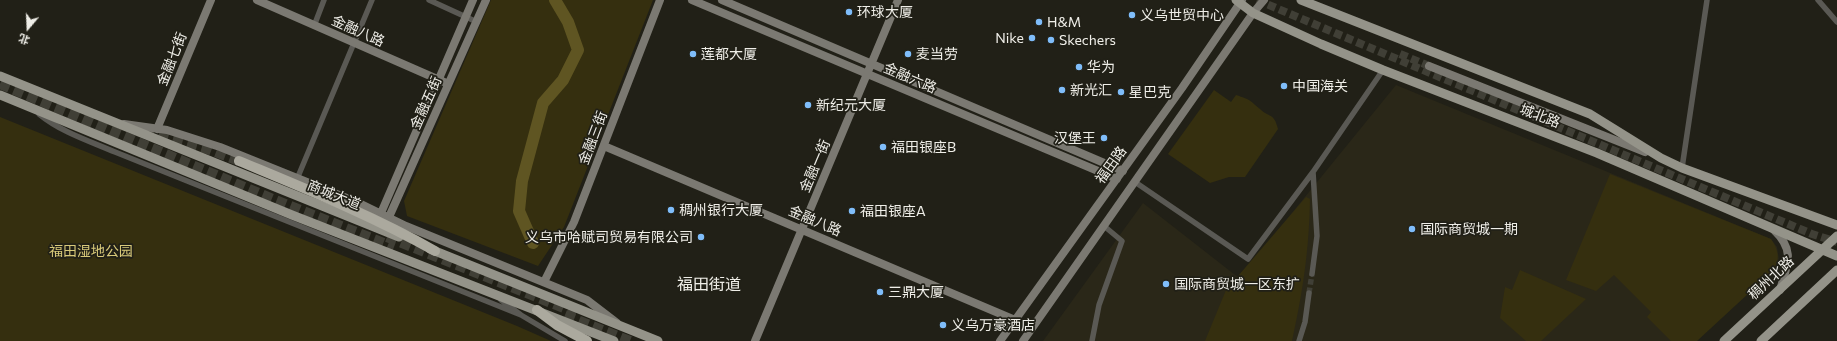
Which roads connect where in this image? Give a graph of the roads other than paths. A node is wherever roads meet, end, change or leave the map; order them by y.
1 (211, 0) edge
2 (257, 0) edge
3 (324, 0) edge
4 (372, 0) edge
5 (429, 0) edge
6 (473, 0) edge
7 (486, 0) edge
8 (660, 0) edge
9 (692, 0) edge
10 (722, 0) edge
11 (898, 0) edge
12 (1264, 0) edge
13 (1301, 0) edge
14 (1707, 0) edge
15 (1818, 0) edge
16 (1239, 1) edge
17 (1253, 13) junction
18 (466, 17) junction
19 (477, 22) junction
20 (1837, 22) edge
21 (314, 26) junction
22 (354, 44) junction
23 (872, 64) junction
24 (1429, 66) tunnel mouth
25 (1383, 70) junction
26 (868, 75) junction
27 (0, 76) edge
28 (439, 80) junction
29 (448, 84) junction
30 (0, 95) edge
31 (33, 108) junction
32 (116, 122) junction
33 (158, 129) junction
34 (604, 146) junction
35 (1661, 158) junction
36 (239, 161) tunnel mouth
37 (1682, 168) junction
38 (1123, 171) junction
39 (1313, 172) junction
40 (297, 179) junction
41 (1117, 179) junction
42 (1135, 182) junction
43 (381, 213) junction
44 (389, 217) junction
45 (1837, 225) edge
46 (1104, 226) junction
47 (1772, 228) junction
48 (802, 230) junction
49 (1837, 236) edge
50 (1821, 250) junction
51 (435, 251) junction
52 (1837, 256) edge
53 (1837, 270) edge
54 (1312, 274) tunnel mouth
55 (544, 282) junction
56 (1780, 290) junction
57 (493, 293) junction
58 (1309, 293) tunnel mouth
59 (537, 310) junction
60 (521, 315) junction
61 (1015, 320) junction
62 (620, 326) junction
63 (565, 341) edge
64 (587, 341) edge
65 (614, 341) edge
66 (658, 341) edge
67 (755, 341) edge
68 (1000, 341) edge
69 (1023, 341) edge
70 (1092, 341) edge
71 (1299, 341) edge
72 (1724, 341) edge
73 (1761, 341) edge

1 - 33 street, 金融七街
2 - 21 street, 金融八路
3 - 21 street
4 - 22 street
5 - 18 street
6 - 18 street, 金融五街
7 - 19 street, 金融五街
8 - 34 street, 金融三街
9 - 26 street, 金融六路
10 - 23 street, 金融六路
11 - 23 street, 金融一街
12 - 17 street, 福田路
13 - 35 main road, 城北路
14 - 37 street
15 - 20 street
16 - 17 main road, 城北路
16 - 38 street, 福田路
17 - 25 main road, 城北路
17 - 42 street, 福田路
18 - 19 street
18 - 28 street, 金融五街
19 - 29 street, 金融五街
21 - 22 street, 金融八路
22 - 28 street, 金融八路
22 - 40 street
23 - 26 street, 金融一街
23 - 38 street, 金融六路
24 - 35 street
25 - 39 street
25 - 47 main road, 城北路
26 - 41 street, 金融六路
26 - 48 street, 金融一街
27 - 32 main road, 商城大道
28 - 29 street, 金融八路
28 - 43 street, 金融五街
29 - 44 street, 金融五街
30 - 31 main road
31 - 57 main road
31 - 60 street
32 - 33 street
32 - 51 main road, 商城大道
33 - 40 street
34 - 48 street, 金融八路
34 - 55 street, 金融三街
35 - 37 main road, 城北路
36 - 51 highway
37 - 45 main road, 城北路
38 - 41 street, 福田路
39 - 42 street
39 - 54 street
40 - 43 street
41 - 61 street, 福田路
42 - 46 street, 福田路
43 - 44 street
44 - 55 street
46 - 69 street, 福田路
46 - 70 street
47 - 50 main road, 城北路
47 - 56 street
48 - 61 street, 金融八路
48 - 67 street, 金融一街
49 - 50 main road, 稠州北路
50 - 52 main road, 城北路
50 - 56 main road, 稠州北路
51 - 62 main road, 商城大道
53 - 73 main road
55 - 62 street
56 - 72 main road, 稠州北路
57 - 59 main road
57 - 60 street
58 - 71 street
59 - 64 highway
59 - 65 main road
60 - 63 street
61 - 68 street, 福田路
62 - 66 main road, 商城大道

